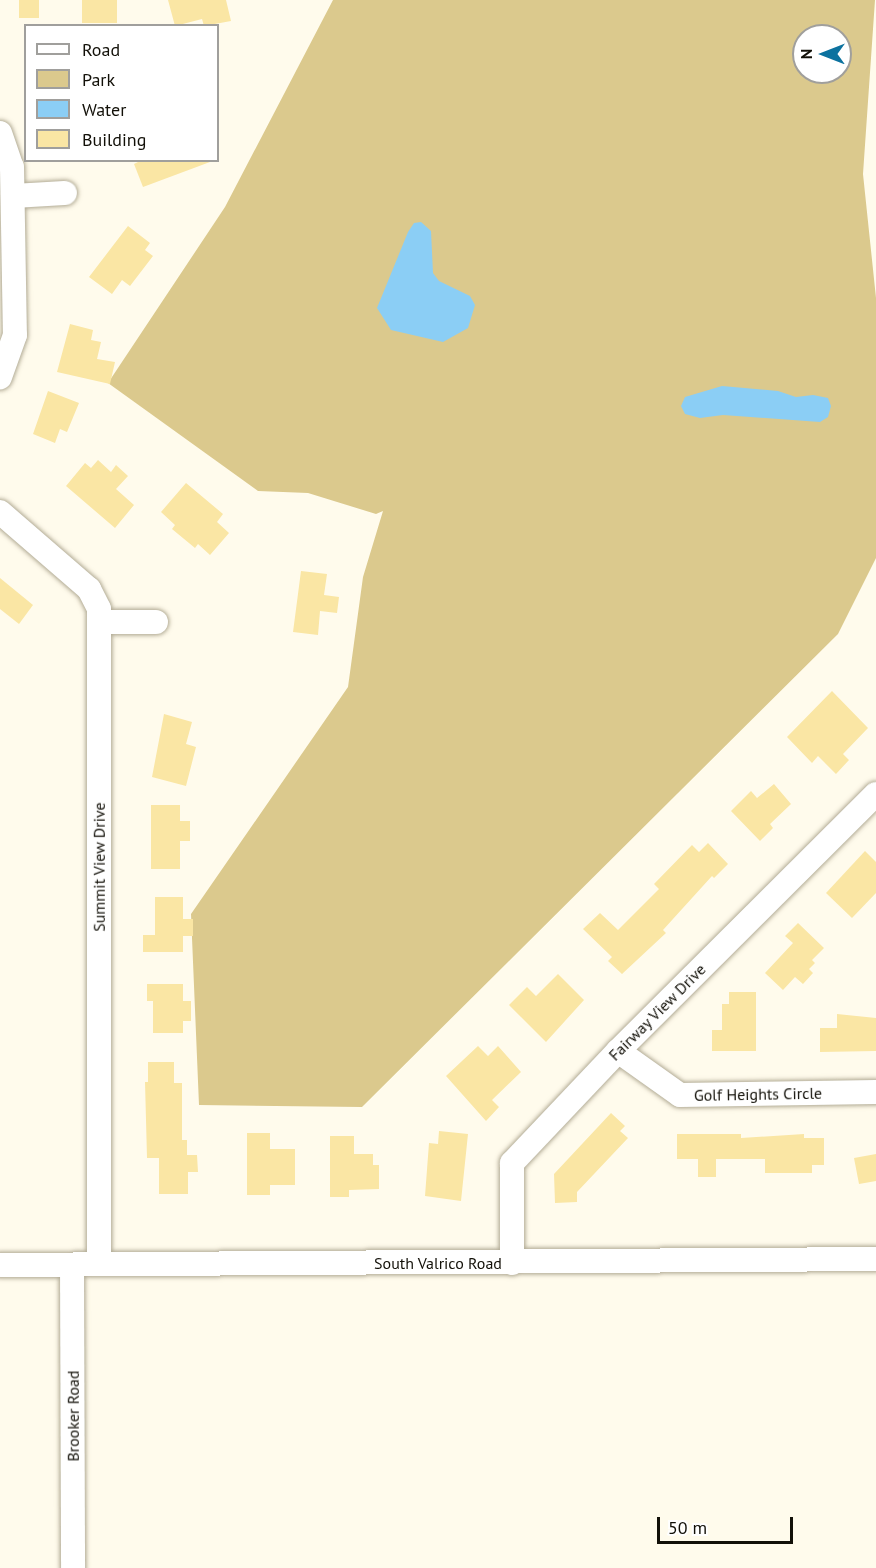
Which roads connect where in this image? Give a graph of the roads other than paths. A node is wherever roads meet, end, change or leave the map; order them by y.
1 (0, 133) edge
2 (64, 193) dead end
3 (13, 196) junction
4 (0, 377) edge
5 (0, 512) edge
6 (99, 622) junction
7 (156, 622) dead end
8 (876, 794) edge
9 (618, 1051) junction
10 (876, 1092) edge
11 (876, 1259) edge
12 (512, 1263) junction
13 (99, 1264) junction
14 (0, 1265) edge
15 (72, 1265) junction
16 (73, 1568) edge

1 - 3 street
2 - 3 street
3 - 4 street
5 - 6 street, Summit View Drive
6 - 7 street
6 - 13 street, Summit View Drive
8 - 9 street, Fairway View Drive
9 - 10 street, Golf Heights Circle
9 - 12 street, Fairway View Drive
11 - 12 street, South Valrico Road
12 - 13 street, South Valrico Road
13 - 15 street, South Valrico Road
14 - 15 street, South Valrico Road
15 - 16 street, Brooker Road

